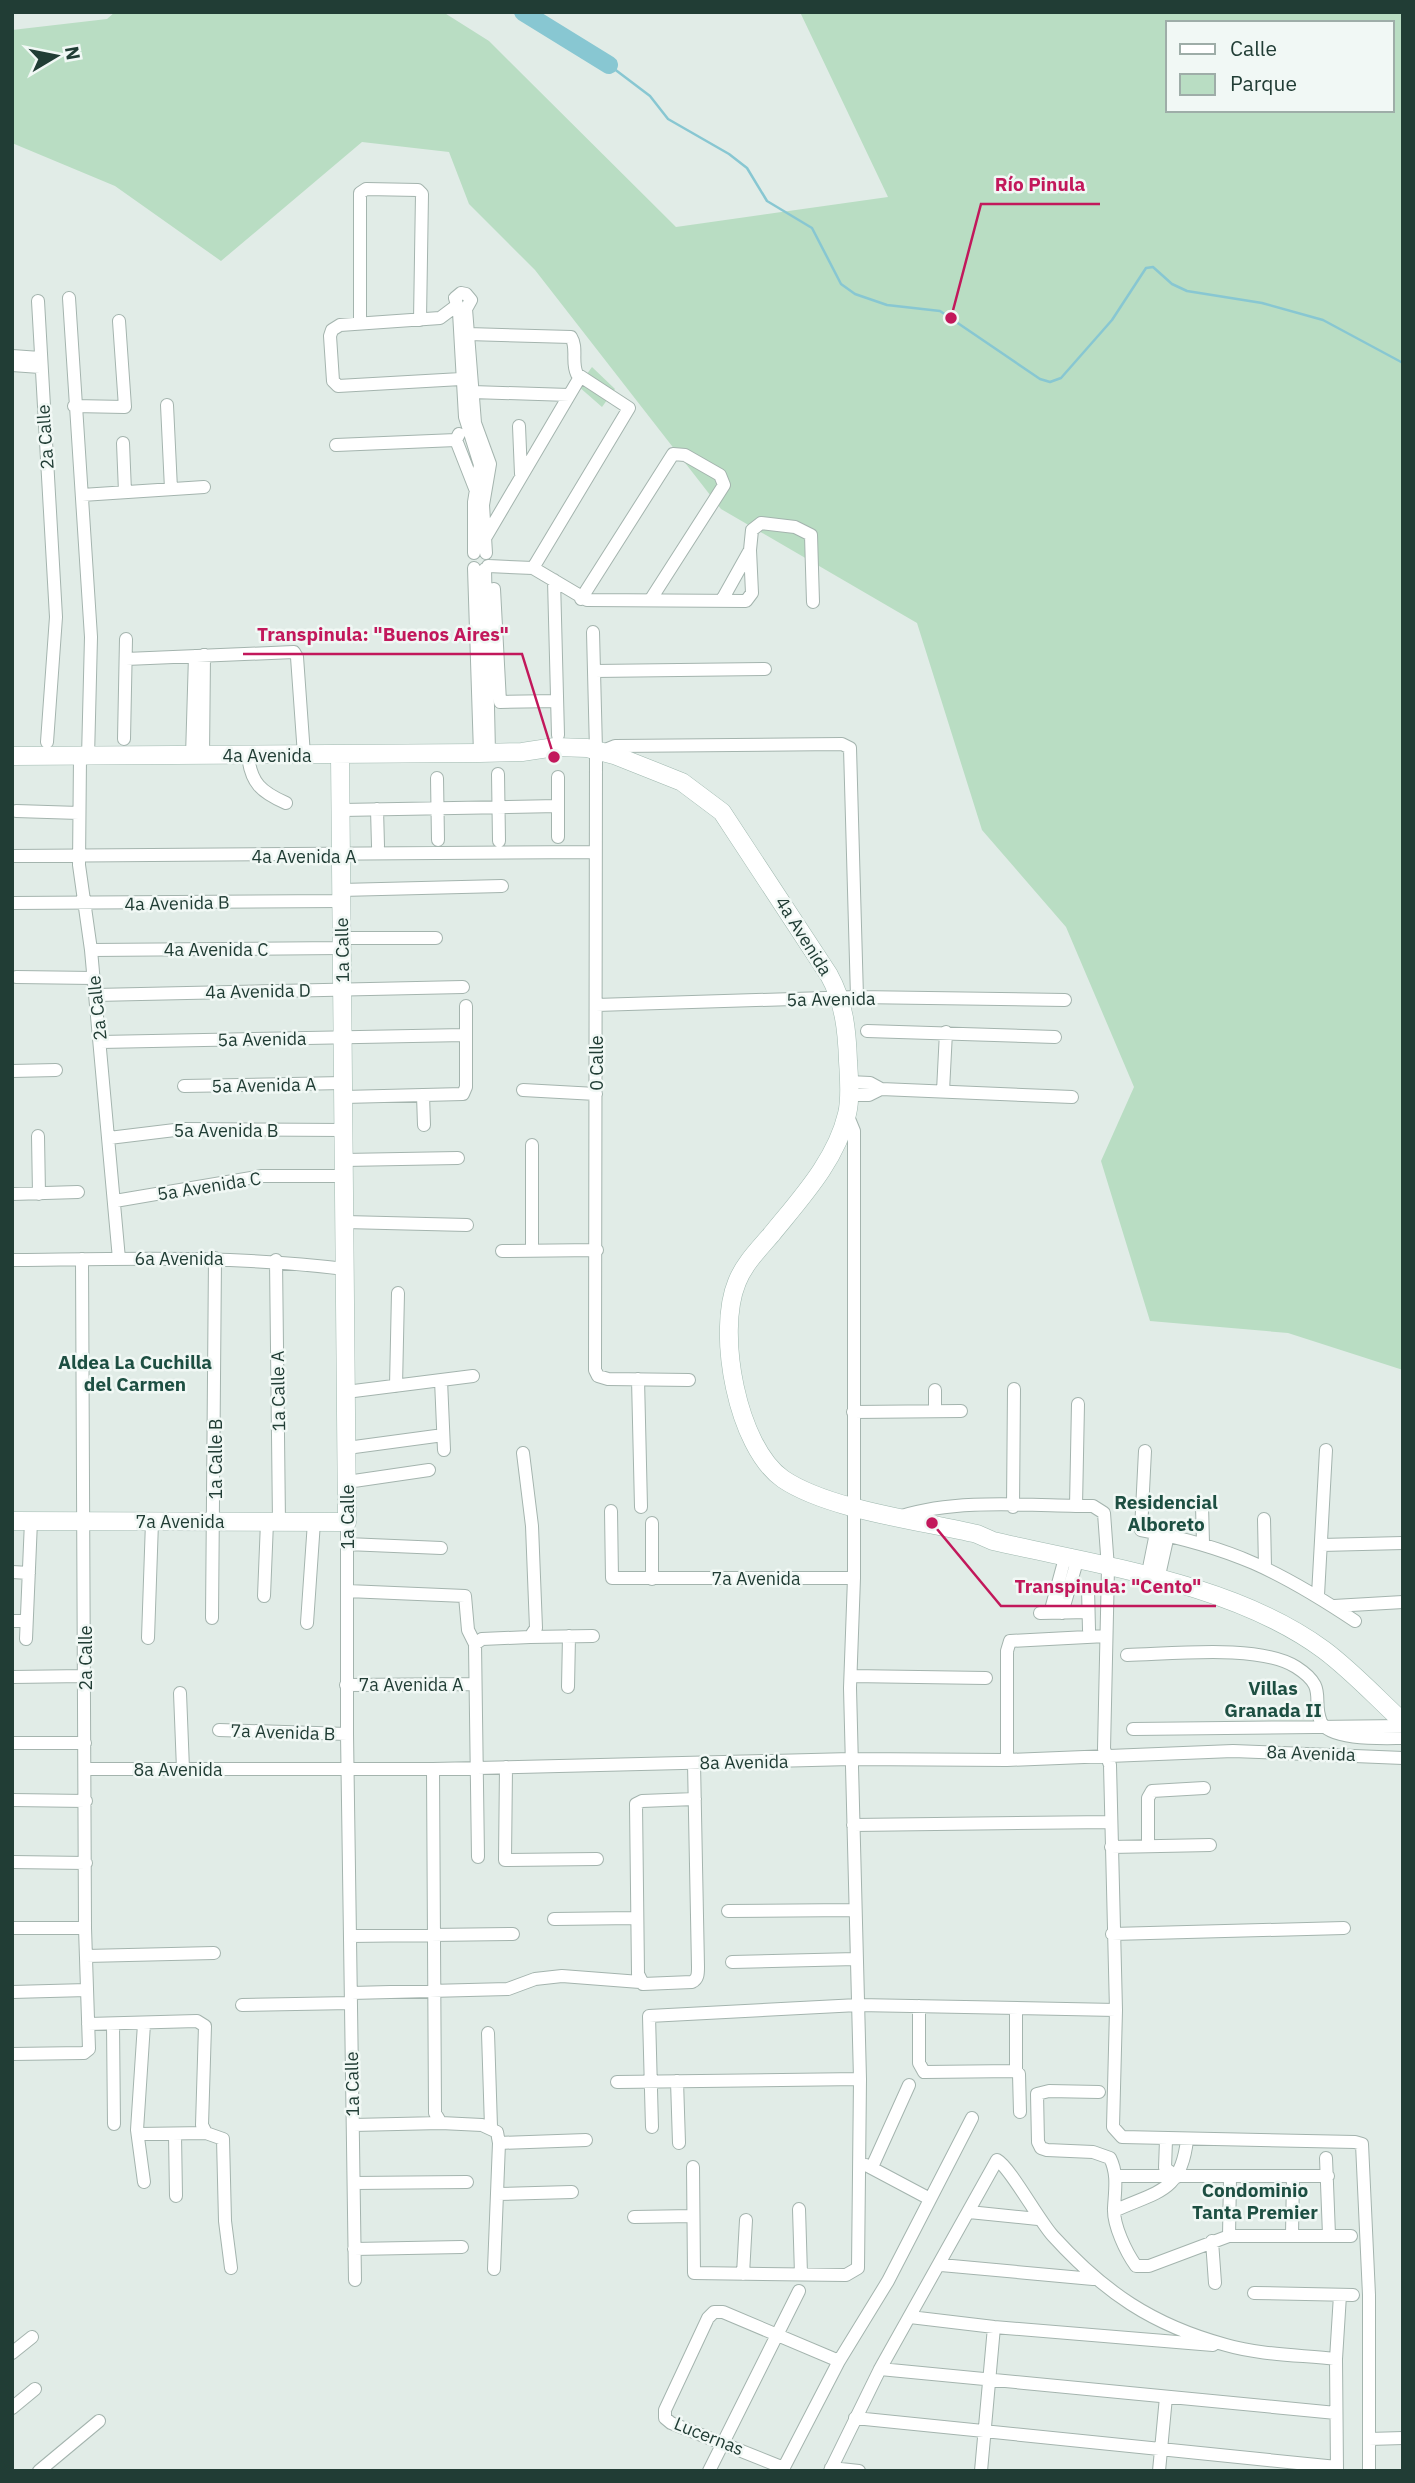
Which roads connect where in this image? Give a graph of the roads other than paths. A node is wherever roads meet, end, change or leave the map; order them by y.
1 (69, 298) dead end
2 (38, 300) dead end
3 (460, 308) junction
4 (420, 320) junction
5 (119, 321) dead end
6 (359, 323) junction
7 (468, 334) junction
8 (12, 356) edge
9 (40, 362) junction
10 (12, 365) edge
11 (580, 377) junction
12 (461, 379) junction
13 (472, 392) junction
14 (569, 395) junction
15 (167, 405) dead end
16 (74, 406) junction
17 (465, 417) junction
18 (519, 426) dead end
19 (456, 440) junction
20 (123, 443) dead end
21 (336, 445) dead end
22 (521, 474) junction
23 (204, 488) dead end
24 (172, 489) junction
25 (476, 491) junction
26 (125, 492) junction
27 (82, 495) junction
28 (750, 550) junction
29 (483, 558) junction
30 (533, 568) junction
31 (554, 580) junction
32 (494, 589) dead end
33 (581, 599) junction
34 (651, 599) junction
35 (722, 600) junction
36 (813, 602) dead end
37 (593, 632) dead end
38 (126, 639) dead end
39 (200, 655) junction
40 (126, 659) junction
41 (765, 669) dead end
42 (594, 671) junction
43 (557, 701) junction
44 (558, 734) dead end
45 (124, 739) dead end
46 (47, 742) dead end
47 (485, 753) junction
48 (599, 753) junction
49 (304, 755) junction
50 (340, 755) junction
51 (12, 756) edge
52 (198, 756) junction
53 (248, 756) junction
54 (84, 757) junction
55 (498, 774) dead end
56 (558, 777) dead end
57 (438, 778) dead end
58 (286, 803) dead end
59 (558, 806) junction
60 (498, 807) junction
61 (438, 808) junction
62 (377, 809) junction
63 (342, 810) junction
64 (16, 811) dead end
65 (79, 813) junction
66 (558, 837) dead end
67 (438, 840) dead end
68 (499, 841) dead end
69 (378, 846) dead end
70 (595, 852) junction
71 (12, 856) edge
72 (79, 856) junction
73 (341, 856) junction
74 (502, 886) dead end
75 (341, 895) junction
76 (12, 903) edge
77 (86, 904) junction
78 (436, 938) dead end
79 (342, 943) junction
80 (91, 950) junction
81 (16, 977) dead end
82 (94, 978) junction
83 (463, 987) dead end
84 (342, 988) junction
85 (95, 995) junction
86 (850, 998) junction
87 (1065, 1000) dead end
88 (596, 1005) junction
89 (466, 1006) dead end
90 (867, 1031) dead end
91 (946, 1032) junction
92 (465, 1035) junction
93 (1055, 1037) dead end
94 (342, 1038) junction
95 (100, 1042) junction
96 (56, 1070) dead end
97 (12, 1071) edge
98 (184, 1086) dead end
99 (848, 1088) junction
100 (343, 1090) junction
101 (523, 1090) dead end
102 (943, 1091) junction
103 (596, 1094) junction
104 (423, 1095) junction
105 (1072, 1097) dead end
106 (847, 1114) junction
107 (424, 1125) dead end
108 (344, 1130) junction
109 (38, 1136) dead end
110 (110, 1138) junction
111 (532, 1146) dead end
112 (458, 1158) dead end
113 (344, 1168) junction
114 (78, 1192) dead end
115 (12, 1194) edge
116 (39, 1194) junction
117 (115, 1201) junction
118 (345, 1222) junction
119 (467, 1225) dead end
120 (597, 1250) junction
121 (502, 1251) dead end
122 (532, 1251) junction
123 (215, 1258) junction
124 (82, 1259) junction
125 (120, 1259) junction
126 (12, 1260) edge
127 (276, 1260) junction
128 (345, 1269) junction
129 (398, 1293) dead end
130 (473, 1376) dead end
131 (638, 1379) junction
132 (441, 1380) junction
133 (689, 1380) dead end
134 (396, 1386) junction
135 (1014, 1389) dead end
136 (934, 1390) dead end
137 (346, 1392) junction
138 (1078, 1404) dead end
139 (934, 1411) junction
140 (961, 1411) dead end
141 (853, 1412) junction
142 (436, 1436) dead end
143 (347, 1448) junction
144 (444, 1450) dead end
145 (1326, 1450) dead end
146 (1145, 1451) dead end
147 (523, 1453) dead end
148 (429, 1470) dead end
149 (347, 1482) junction
150 (1202, 1505) dead end
151 (1076, 1506) junction
152 (641, 1507) dead end
153 (853, 1507) junction
154 (1013, 1507) junction
155 (611, 1511) dead end
156 (878, 1514) junction
157 (902, 1516) junction
158 (1264, 1519) dead end
159 (12, 1521) edge
160 (31, 1521) junction
161 (83, 1521) junction
162 (215, 1521) junction
163 (152, 1522) junction
164 (273, 1522) junction
165 (314, 1522) junction
166 (347, 1522) junction
167 (652, 1523) dead end
168 (1162, 1534) junction
169 (993, 1541) junction
170 (1203, 1543) junction
171 (1403, 1543) edge
172 (347, 1544) junction
173 (1321, 1545) junction
174 (441, 1548) dead end
175 (1071, 1559) junction
176 (1265, 1567) junction
177 (1108, 1568) junction
178 (12, 1572) edge
179 (29, 1573) junction
180 (652, 1578) junction
181 (853, 1578) junction
182 (1152, 1579) junction
183 (1088, 1588) dead end
184 (347, 1591) junction
185 (264, 1595) dead end
186 (1318, 1595) junction
187 (1403, 1602) edge
188 (1334, 1606) junction
189 (1088, 1612) junction
190 (212, 1618) dead end
191 (12, 1621) edge
192 (26, 1621) junction
193 (1356, 1621) dead end
194 (307, 1623) dead end
195 (1089, 1630) dead end
196 (569, 1636) junction
197 (593, 1636) dead end
198 (1106, 1636) junction
199 (148, 1637) dead end
200 (530, 1637) junction
201 (26, 1639) dead end
202 (475, 1644) junction
203 (1127, 1655) dead end
204 (85, 1676) junction
205 (851, 1676) junction
206 (12, 1677) edge
207 (986, 1678) dead end
208 (475, 1684) junction
209 (346, 1685) junction
210 (568, 1687) dead end
211 (180, 1693) dead end
212 (1403, 1724) edge
213 (1133, 1729) dead end
214 (1329, 1729) junction
215 (219, 1730) dead end
216 (347, 1734) junction
217 (1403, 1738) edge
218 (12, 1743) edge
219 (85, 1743) junction
220 (1107, 1757) junction
221 (1403, 1758) edge
222 (851, 1759) junction
223 (1007, 1760) junction
224 (694, 1763) junction
225 (506, 1767) junction
226 (347, 1768) junction
227 (477, 1768) junction
228 (86, 1769) junction
229 (183, 1769) junction
230 (433, 1769) junction
231 (1204, 1788) dead end
232 (695, 1798) junction
233 (12, 1800) edge
234 (86, 1801) junction
235 (1111, 1822) junction
236 (853, 1825) junction
237 (1210, 1845) dead end
238 (1148, 1846) junction
239 (1111, 1847) junction
240 (478, 1857) dead end
241 (597, 1859) dead end
242 (12, 1862) edge
243 (86, 1863) junction
244 (855, 1910) junction
245 (728, 1911) dead end
246 (636, 1918) junction
247 (554, 1920) dead end
248 (12, 1928) edge
249 (85, 1928) junction
250 (1344, 1928) dead end
251 (513, 1934) dead end
252 (1112, 1934) junction
253 (433, 1935) junction
254 (350, 1936) junction
255 (214, 1953) dead end
256 (86, 1956) junction
257 (856, 1959) junction
258 (732, 1962) dead end
259 (640, 1982) junction
260 (87, 1990) junction
261 (12, 1992) edge
262 (433, 1992) junction
263 (351, 1998) junction
264 (242, 2005) dead end
265 (858, 2005) junction
266 (919, 2006) junction
267 (1016, 2008) junction
268 (1116, 2010) junction
269 (88, 2024) junction
270 (113, 2024) junction
271 (144, 2024) junction
272 (488, 2033) dead end
273 (12, 2054) edge
274 (1016, 2071) junction
275 (860, 2079) junction
276 (677, 2081) junction
277 (617, 2082) dead end
278 (650, 2082) junction
279 (909, 2085) dead end
280 (1099, 2092) dead end
281 (1020, 2112) dead end
282 (972, 2118) dead end
283 (441, 2123) junction
284 (114, 2124) dead end
285 (353, 2125) junction
286 (492, 2127) junction
287 (652, 2127) dead end
288 (206, 2133) junction
289 (138, 2134) junction
290 (175, 2135) junction
291 (586, 2140) dead end
292 (1166, 2140) junction
293 (1186, 2140) junction
294 (499, 2143) junction
295 (679, 2143) dead end
296 (1326, 2158) dead end
297 (866, 2165) junction
298 (693, 2166) dead end
299 (1115, 2176) junction
300 (1177, 2176) junction
301 (1293, 2176) junction
302 (1328, 2176) junction
303 (1230, 2178) junction
304 (144, 2182) dead end
305 (467, 2182) dead end
306 (354, 2183) junction
307 (572, 2192) dead end
308 (497, 2194) junction
309 (176, 2196) dead end
310 (930, 2199) junction
311 (799, 2209) dead end
312 (1114, 2211) junction
313 (969, 2212) junction
314 (692, 2216) junction
315 (634, 2217) dead end
316 (1038, 2219) junction
317 (746, 2220) dead end
318 (1292, 2235) junction
319 (1329, 2235) junction
320 (1229, 2236) junction
321 (1351, 2236) dead end
322 (1212, 2241) junction
323 (462, 2247) dead end
324 (354, 2249) junction
325 (941, 2265) junction
326 (231, 2268) dead end
327 (495, 2269) dead end
328 (743, 2274) junction
329 (801, 2274) junction
330 (1093, 2279) junction
331 (355, 2280) dead end
332 (1215, 2283) dead end
333 (799, 2291) dead end
334 (1254, 2293) dead end
335 (910, 2317) junction
336 (994, 2327) junction
337 (776, 2333) junction
338 (32, 2337) dead end
339 (1227, 2346) junction
340 (12, 2353) edge
341 (1336, 2359) junction
342 (839, 2361) junction
343 (880, 2369) junction
344 (989, 2381) junction
345 (34, 2389) dead end
346 (1166, 2397) junction
347 (12, 2408) edge
348 (1336, 2413) junction
349 (855, 2418) junction
350 (99, 2421) dead end
351 (985, 2432) junction
352 (1403, 2438) edge
353 (1369, 2439) junction
354 (723, 2442) junction
355 (1161, 2450) junction
356 (783, 2469) edge
357 (830, 2469) edge
358 (1337, 2469) edge
359 (39, 2471) edge
360 (709, 2471) edge
361 (859, 2471) edge
362 (981, 2471) edge
363 (1159, 2471) edge
364 (1369, 2471) edge

1 - 16 street, 2a Calle
2 - 9 street, 2a Calle
3 - 4 street
3 - 7 street
3 - 12 street
4 - 6 street
4 - 6 street
5 - 16 street
6 - 12 street
7 - 11 street
7 - 13 street
8 - 9 street
9 - 10 street
9 - 46 street, 2a Calle
11 - 14 street
11 - 30 street
12 - 17 street
13 - 14 street
13 - 29 street
14 - 22 street
15 - 24 street
16 - 27 street, 2a Calle
17 - 19 street
17 - 25 street
18 - 22 street
19 - 21 street
19 - 25 street
20 - 26 street
22 - 29 street
23 - 24 street
24 - 26 street
25 - 29 street
26 - 27 street
27 - 54 street, 2a Calle
28 - 35 street
28 - 35 street
28 - 36 street
29 - 30 street
29 - 47 street
30 - 31 street
31 - 33 street
31 - 43 street
32 - 43 street
33 - 34 street
33 - 34 street
34 - 35 street
37 - 42 street, 0 Calle
38 - 40 street
39 - 40 street
39 - 49 street
39 - 52 street
40 - 45 street
41 - 42 street
42 - 48 street, 0 Calle
43 - 44 street
47 - 48 main road, 4a Avenida
47 - 50 main road, 4a Avenida
48 - 70 street, 0 Calle
48 - 86 main road, 4a Avenida
48 - 86 street, 4a Avenida
49 - 50 main road, 4a Avenida
49 - 53 main road, 4a Avenida
50 - 63 main road, 1a Calle
51 - 54 main road, 4a Avenida
52 - 53 main road, 4a Avenida
52 - 54 main road, 4a Avenida
53 - 58 street
54 - 65 street, 2a Calle
55 - 60 street
56 - 59 street
57 - 61 street
59 - 60 street
59 - 66 street
60 - 61 street
60 - 68 street
61 - 62 street
61 - 67 street
62 - 63 street
62 - 69 street
63 - 73 main road, 1a Calle
64 - 65 street
65 - 72 street, 2a Calle
70 - 73 street, 4a Avenida A
70 - 88 street, 0 Calle
71 - 72 street, 4a Avenida A
72 - 73 street, 4a Avenida A
72 - 77 street, 2a Calle
73 - 75 main road, 1a Calle
74 - 75 street, 4a Avenida B
75 - 77 street, 4a Avenida B
75 - 79 main road, 1a Calle
76 - 77 street, 4a Avenida B
77 - 80 street, 2a Calle
78 - 79 street, 4a Avenida C
79 - 80 street, 4a Avenida C
79 - 84 main road, 1a Calle
80 - 82 street, 2a Calle
81 - 82 street
82 - 85 street, 2a Calle
83 - 84 street, 4a Avenida D
84 - 85 street, 4a Avenida D
84 - 94 main road, 1a Calle
85 - 95 street, 2a Calle
86 - 87 street, 5a Avenida
86 - 88 street, 5a Avenida
86 - 99 main road
88 - 103 street, 0 Calle
89 - 92 street
90 - 91 street
91 - 93 street
91 - 102 street
92 - 94 street, 5a Avenida
92 - 104 street
94 - 95 street, 5a Avenida
94 - 100 main road, 1a Calle
95 - 110 street, 2a Calle
96 - 97 street
98 - 100 street, 5a Avenida A
99 - 102 street
99 - 106 main road
100 - 104 street
100 - 108 main road, 1a Calle
101 - 103 street
102 - 105 street
103 - 120 street, 0 Calle
104 - 107 street
106 - 141 street
106 - 153 main road
108 - 110 street, 5a Avenida B
108 - 113 main road, 1a Calle
109 - 116 street
110 - 117 street, 2a Calle
111 - 122 street
112 - 113 street, 5a Avenida C
113 - 117 street, 5a Avenida C
113 - 118 main road, 1a Calle
114 - 116 street
115 - 116 street
117 - 125 street, 2a Calle
118 - 119 street
118 - 128 main road, 1a Calle
120 - 122 street
120 - 131 street, 0 Calle
121 - 122 street
123 - 125 street, 6a Avenida
123 - 127 street, 6a Avenida
123 - 162 street, 1a Calle B
124 - 125 street, 6a Avenida
124 - 126 street, 6a Avenida
124 - 161 street, 2a Calle
127 - 128 street, 6a Avenida
127 - 164 street, 1a Calle A
128 - 137 main road, 1a Calle
129 - 134 street
130 - 132 street
131 - 133 street
131 - 152 street
132 - 134 street
132 - 144 street
134 - 137 street
135 - 154 street
136 - 139 street
137 - 143 main road, 1a Calle
138 - 151 street
139 - 140 street
139 - 141 street
141 - 153 street
142 - 143 street
143 - 149 main road, 1a Calle
145 - 173 street
146 - 168 street
147 - 200 street
148 - 149 street
149 - 166 main road, 1a Calle
150 - 170 street
151 - 154 street
151 - 177 street
153 - 156 main road
153 - 181 street
154 - 157 street
155 - 180 street, 7a Avenida
156 - 157 main road
156 - 169 main road
157 - 169 main road
158 - 176 street
159 - 160 main road, 7a Avenida
160 - 161 main road, 7a Avenida
160 - 179 street
161 - 163 main road, 7a Avenida
161 - 204 street, 2a Calle
162 - 163 main road, 7a Avenida
162 - 164 main road, 7a Avenida
162 - 190 street, 1a Calle B
163 - 199 street
164 - 165 main road, 7a Avenida
164 - 185 street, 1a Calle A
165 - 166 main road, 7a Avenida
165 - 194 street
166 - 172 street, 1a Calle
167 - 180 street
168 - 170 street
168 - 182 street
169 - 175 main road
170 - 176 street
171 - 173 street
172 - 174 street
172 - 184 street, 1a Calle
173 - 186 street
175 - 177 main road
175 - 189 street
176 - 186 street
177 - 182 main road
177 - 198 street
178 - 179 street
179 - 192 street
180 - 181 street, 7a Avenida
181 - 205 street
182 - 212 main road
183 - 189 street
184 - 202 street
184 - 209 street, 1a Calle
186 - 188 street
187 - 188 street
188 - 193 street
189 - 195 street
191 - 192 street
192 - 201 street
196 - 197 street
196 - 200 street
196 - 210 street
198 - 220 street
198 - 223 street
200 - 202 street
202 - 208 street
203 - 214 street
204 - 206 street
204 - 219 street, 2a Calle
205 - 207 street
205 - 222 street
208 - 209 street, 7a Avenida A
208 - 227 street
209 - 216 street, 1a Calle
211 - 229 street
212 - 214 street
213 - 214 street
214 - 217 street
215 - 216 street, 7a Avenida B
216 - 226 street, 1a Calle
218 - 219 street
219 - 228 street, 2a Calle
220 - 221 street, 8a Avenida
220 - 223 street, 8a Avenida
220 - 235 street
222 - 223 street, 8a Avenida
222 - 224 street, 8a Avenida
222 - 236 street
224 - 225 street, 8a Avenida
224 - 232 street
225 - 227 street, 8a Avenida
225 - 241 street
226 - 229 street, 8a Avenida
226 - 230 street, 8a Avenida
226 - 254 street, 1a Calle
227 - 230 street, 8a Avenida
227 - 240 street
228 - 229 street, 8a Avenida
228 - 234 street, 2a Calle
230 - 253 street
231 - 238 street
232 - 246 street
232 - 259 street
233 - 234 street
234 - 243 street, 2a Calle
235 - 236 street
235 - 239 street
236 - 244 street
237 - 238 street
238 - 239 street
239 - 252 street
242 - 243 street
243 - 249 street, 2a Calle
244 - 245 street
244 - 257 street
246 - 247 street
246 - 259 street
248 - 249 street
249 - 256 street, 2a Calle
250 - 252 street
251 - 253 street
252 - 268 street
253 - 254 street
253 - 262 street
254 - 263 street, 1a Calle
255 - 256 street
256 - 260 street, 2a Calle
257 - 258 street
257 - 265 street
259 - 262 street
260 - 261 street
260 - 269 street, 2a Calle
262 - 263 street
262 - 283 street
263 - 264 street
263 - 285 street, 1a Calle
265 - 266 street
265 - 275 street
265 - 278 street
266 - 267 street
266 - 274 street
267 - 268 street
267 - 274 street
268 - 292 street
269 - 270 street
269 - 273 street, 2a Calle
270 - 271 street
270 - 284 street
271 - 288 street
271 - 289 street
272 - 286 street
274 - 281 street
275 - 276 street
275 - 297 street
276 - 278 street
276 - 295 street
277 - 278 street
278 - 287 street
279 - 297 street
280 - 299 street
282 - 310 street
283 - 285 street
283 - 286 street
285 - 306 street, 1a Calle
286 - 294 street
288 - 290 street
288 - 326 street
289 - 290 street
289 - 304 street
290 - 309 street
291 - 294 street
292 - 293 street
292 - 300 street
293 - 300 street
293 - 353 street
294 - 308 street
296 - 302 street
297 - 310 street
297 - 329 street
298 - 314 street
299 - 300 street
299 - 312 street
300 - 303 street
300 - 312 street
301 - 302 street
301 - 303 street
301 - 318 street
302 - 319 street
303 - 320 street
305 - 306 street
306 - 324 street, 1a Calle
307 - 308 street
308 - 327 street
310 - 342 street
311 - 329 street
312 - 322 street
313 - 316 street
313 - 316 street
313 - 325 street
314 - 315 street
314 - 328 street
316 - 330 street
317 - 328 street
318 - 319 street
318 - 320 street
319 - 321 street
320 - 322 street
322 - 332 street
323 - 324 street
324 - 331 street, 1a Calle
325 - 330 street
325 - 335 street
328 - 329 street
330 - 339 street
333 - 337 street
334 - 341 street
335 - 336 street
335 - 343 street
336 - 339 street
336 - 344 street
337 - 342 street
337 - 354 street
337 - 354 street, Lucernas
338 - 340 street
339 - 341 street
341 - 348 street
342 - 356 street
343 - 344 street
343 - 349 street
344 - 346 street
344 - 351 street
345 - 347 street
346 - 348 street
346 - 355 street
348 - 358 street
349 - 351 street
349 - 357 street
350 - 359 street
351 - 355 street
351 - 362 street
352 - 353 street
353 - 364 street
354 - 356 street, Lucernas
354 - 360 street
355 - 358 street
355 - 363 street
357 - 361 street

